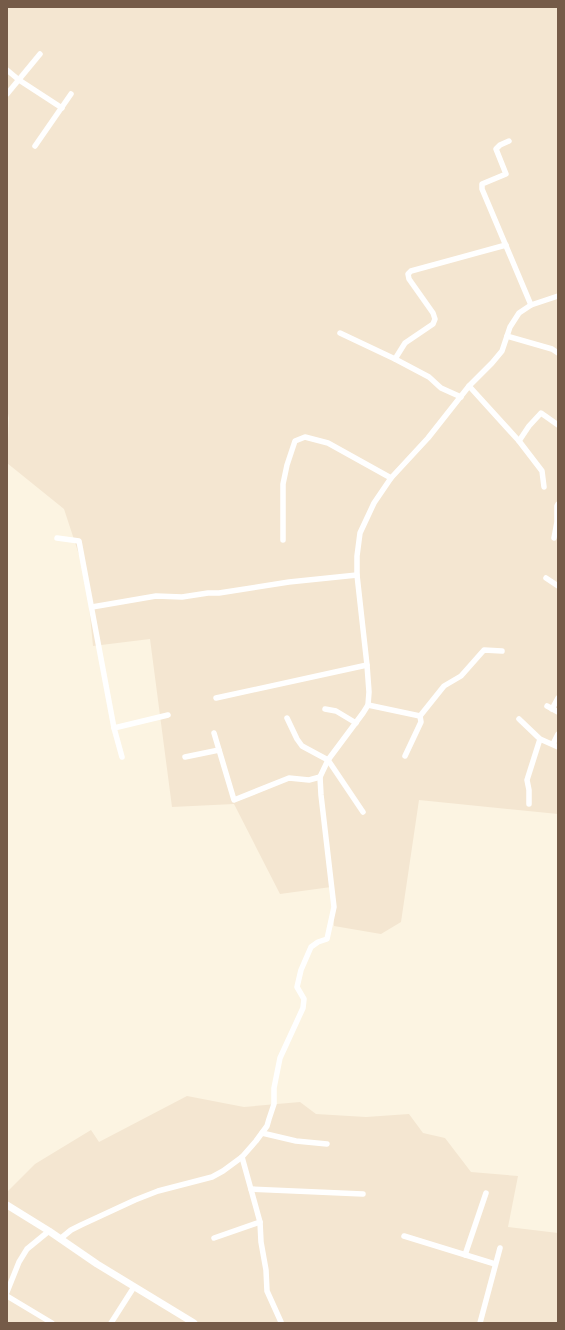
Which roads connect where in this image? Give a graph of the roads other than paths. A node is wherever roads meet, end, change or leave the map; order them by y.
1 (40, 54) dead end
2 (7, 70) edge
3 (19, 80) junction
4 (7, 94) edge
5 (71, 94) dead end
6 (62, 108) junction
7 (509, 141) dead end
8 (35, 146) dead end
9 (506, 246) junction
10 (558, 296) edge
11 (531, 304) junction
12 (340, 333) dead end
13 (507, 336) junction
14 (558, 353) edge
15 (395, 359) junction
16 (470, 386) junction
17 (461, 397) junction
18 (558, 425) edge
19 (519, 441) junction
20 (391, 478) junction
21 (544, 487) dead end
22 (558, 504) edge
23 (57, 538) dead end
24 (554, 538) dead end
25 (283, 540) dead end
26 (357, 575) junction
27 (546, 578) dead end
28 (558, 586) edge
29 (92, 608) junction
30 (502, 651) dead end
31 (367, 665) junction
32 (216, 698) dead end
33 (558, 698) edge
34 (368, 705) junction
35 (324, 709) dead end
36 (558, 712) edge
37 (168, 715) dead end
38 (420, 716) junction
39 (287, 718) dead end
40 (519, 719) dead end
41 (356, 723) junction
42 (114, 728) junction
43 (214, 734) dead end
44 (558, 734) edge
45 (540, 739) junction
46 (556, 745) edge
47 (219, 750) junction
48 (405, 756) dead end
49 (122, 757) dead end
50 (185, 757) dead end
51 (328, 760) junction
52 (320, 777) junction
53 (529, 804) dead end
54 (363, 812) dead end
55 (262, 1133) junction
56 (327, 1144) dead end
57 (242, 1157) junction
58 (251, 1189) junction
59 (486, 1193) dead end
60 (363, 1194) dead end
61 (7, 1205) edge
62 (260, 1222) junction
63 (49, 1231) junction
64 (404, 1236) dead end
65 (214, 1238) dead end
66 (60, 1239) junction
67 (500, 1248) dead end
68 (465, 1255) junction
69 (495, 1264) junction
70 (134, 1287) junction
71 (7, 1292) edge
72 (7, 1296) edge
73 (281, 1322) dead end
74 (52, 1323) edge
75 (111, 1323) edge
76 (194, 1323) edge
77 (480, 1323) edge

1 - 3 street
2 - 3 street
3 - 4 street
3 - 6 street
5 - 6 street
6 - 8 street
7 - 9 street
9 - 11 street
9 - 15 street
10 - 11 street
11 - 13 street
12 - 15 street
13 - 14 street
13 - 16 street
15 - 17 street
16 - 17 street
16 - 19 street
17 - 20 street
18 - 19 street
19 - 21 street
20 - 25 street
20 - 26 street
22 - 24 street
23 - 29 street
26 - 29 street
26 - 31 street
27 - 28 street
29 - 42 street
30 - 38 street
31 - 32 street
31 - 34 street
33 - 36 street
34 - 38 street
34 - 41 street
35 - 41 street
37 - 42 street
38 - 48 street
39 - 51 street
40 - 45 street
41 - 51 street
42 - 49 street
43 - 47 street
44 - 46 street
45 - 46 street
45 - 53 street
47 - 50 street
47 - 52 street
51 - 52 street
51 - 54 street
52 - 55 street
55 - 56 street
55 - 57 street
57 - 58 street
57 - 66 street
58 - 60 street
58 - 62 street
59 - 68 street
61 - 63 street
62 - 65 street
62 - 73 street
63 - 66 street
63 - 71 street
64 - 68 street
66 - 70 street
67 - 69 street
68 - 69 street
69 - 77 street
70 - 75 street
70 - 76 street
72 - 74 street

